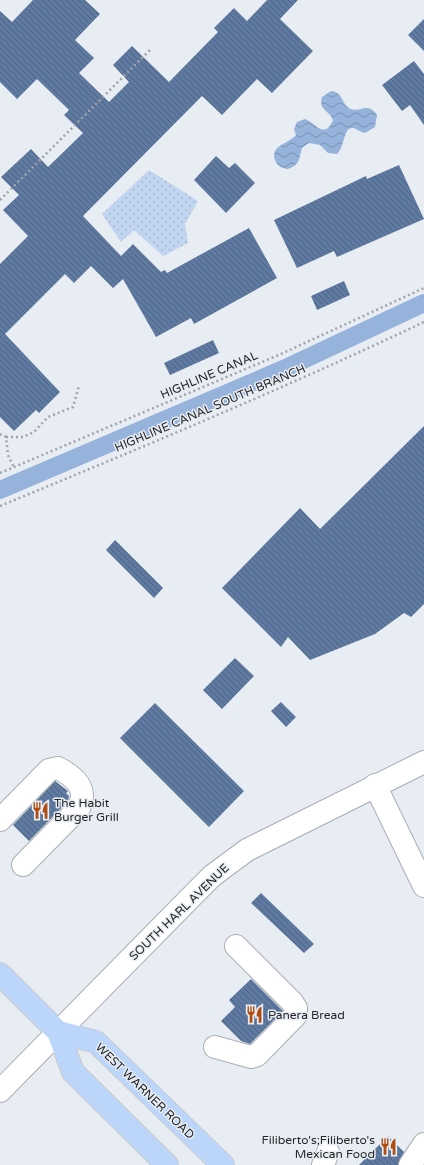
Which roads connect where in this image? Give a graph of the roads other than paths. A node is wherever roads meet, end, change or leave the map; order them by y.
1 (424, 762) edge
2 (375, 785) junction
3 (0, 820) edge
4 (23, 865) dead end
5 (424, 886) edge
6 (236, 946) dead end
7 (0, 974) edge
8 (58, 1032) junction
9 (215, 1047) dead end
10 (0, 1091) edge
11 (424, 1144) edge
12 (167, 1165) edge
13 (223, 1165) edge
14 (410, 1165) edge

1 - 2 street, SOUTH HARL AVENUE
2 - 5 street
2 - 8 street, SOUTH HARL AVENUE
3 - 4 street
6 - 9 street
7 - 8 main road
8 - 10 street, SOUTH HARL AVENUE
8 - 12 main road
8 - 13 main road, WEST WARNER ROAD
11 - 14 street

